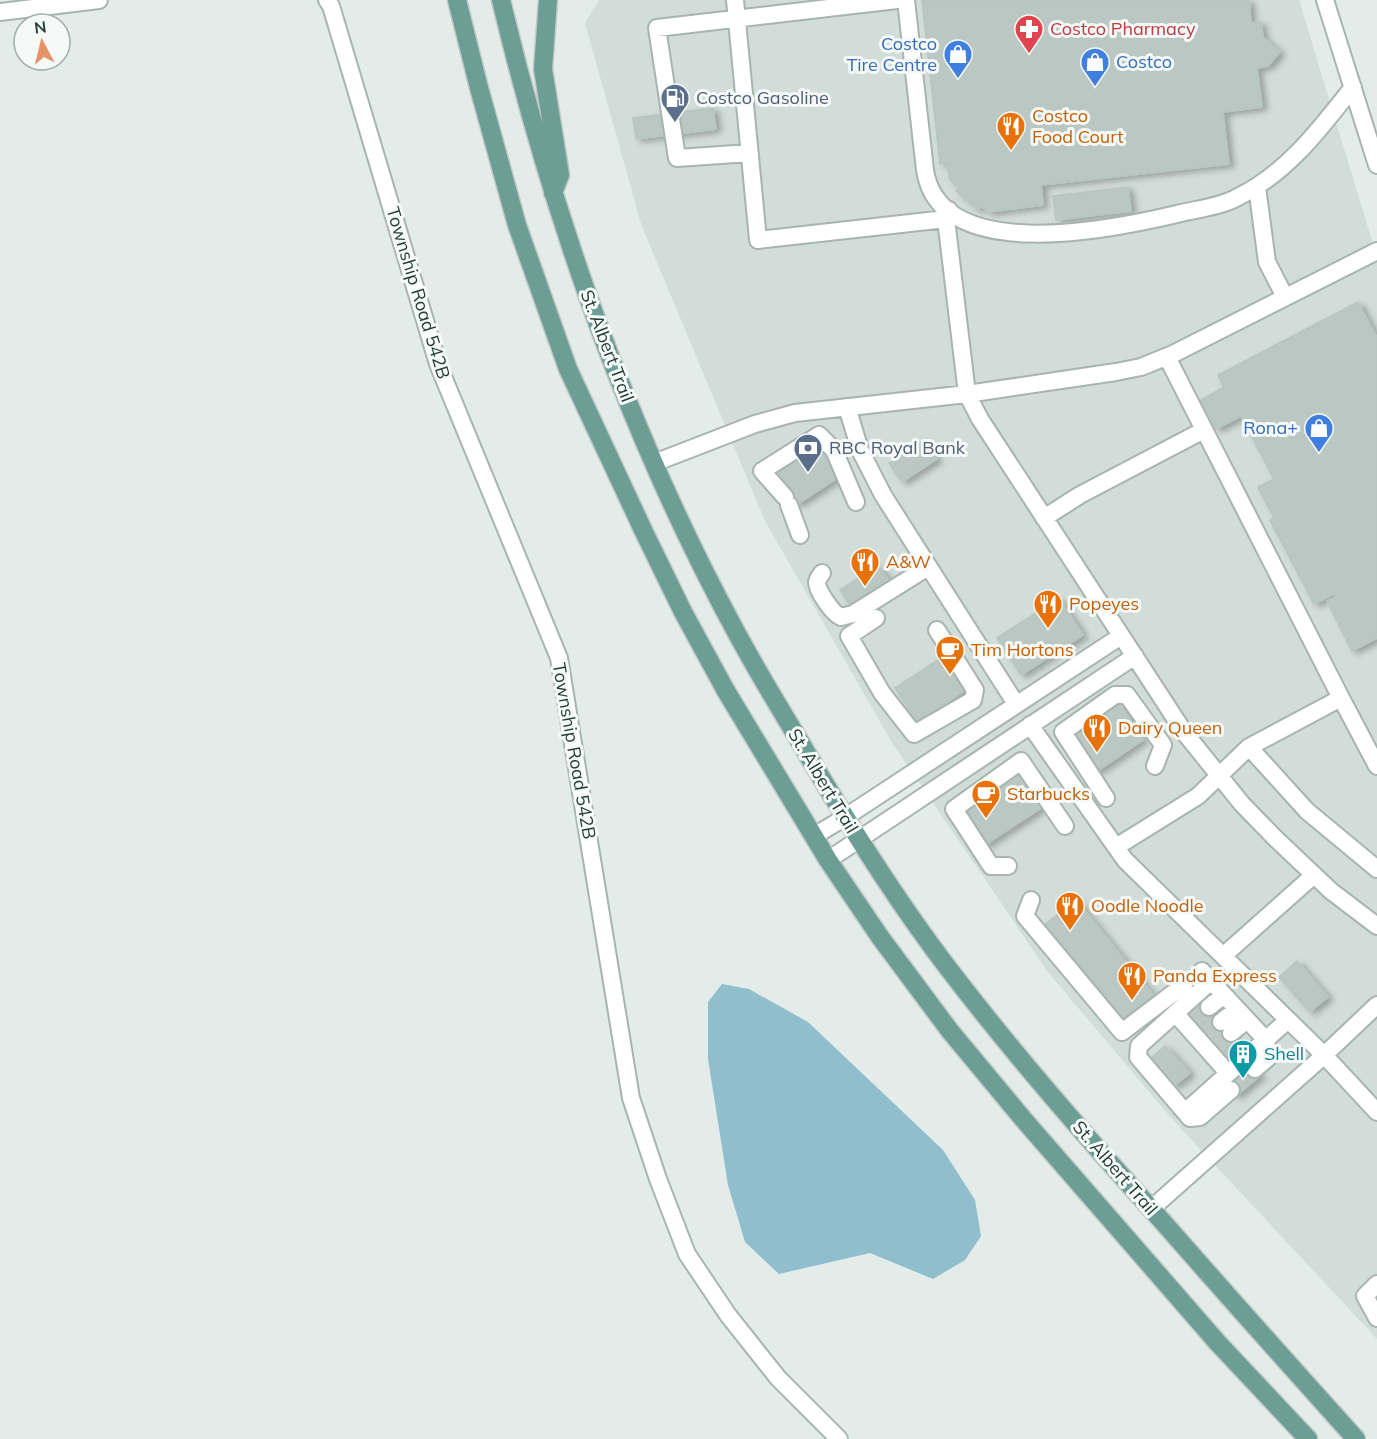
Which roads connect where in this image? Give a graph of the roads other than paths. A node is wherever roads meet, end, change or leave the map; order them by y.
1 (99, 0) edge
2 (327, 0) edge
3 (458, 0) edge
4 (501, 0) edge
5 (548, 0) edge
6 (735, 0) edge
7 (897, 0) edge
8 (906, 0) edge
9 (1325, 0) edge
10 (0, 12) edge
11 (736, 18) junction
12 (1353, 87) junction
13 (750, 153) junction
14 (1377, 165) edge
15 (1257, 187) junction
16 (553, 193) junction
17 (947, 215) junction
18 (1377, 251) edge
19 (1285, 297) junction
20 (1167, 357) junction
21 (967, 394) junction
22 (848, 407) junction
23 (1204, 430) junction
24 (654, 463) junction
25 (856, 502) dead end
26 (1044, 518) junction
27 (800, 535) dead end
28 (928, 567) junction
29 (822, 573) dead end
30 (876, 618) dead end
31 (937, 630) dead end
32 (1121, 636) junction
33 (1135, 657) junction
34 (1341, 698) junction
35 (1016, 704) junction
36 (1030, 725) junction
37 (1249, 747) junction
38 (1155, 766) dead end
39 (1377, 766) edge
40 (1219, 776) junction
41 (1106, 798) dead end
42 (844, 818) junction
43 (1065, 826) dead end
44 (813, 836) junction
45 (859, 841) junction
46 (1116, 847) junction
47 (828, 860) junction
48 (1008, 866) dead end
49 (1377, 869) edge
50 (1314, 874) junction
51 (1031, 900) dead end
52 (1377, 926) edge
53 (1223, 956) junction
54 (1184, 985) dead end
55 (1224, 995) junction
56 (1377, 1005) edge
57 (1209, 1007) tunnel mouth
58 (1242, 1014) junction
59 (1185, 1020) junction
60 (1288, 1020) junction
61 (1226, 1028) tunnel mouth
62 (1266, 1040) junction
63 (1324, 1055) junction
64 (1255, 1069) tunnel mouth
65 (1229, 1082) junction
66 (1377, 1112) edge
67 (1151, 1209) junction
68 (1377, 1284) edge
69 (1377, 1318) edge
70 (1306, 1438) edge
71 (839, 1439) edge
72 (1356, 1439) edge

1 - 10 street
2 - 71 street, Township Road 542B
3 - 44 main road, St. Albert Trail
4 - 16 main road, St. Albert Trail
5 - 16 main road
6 - 11 street
7 - 11 street
8 - 17 street
9 - 12 street
11 - 13 street
11 - 13 street
12 - 14 street
12 - 15 street
13 - 17 street
15 - 17 street
15 - 19 street
16 - 24 main road, St. Albert Trail
17 - 21 street
18 - 19 street
19 - 20 street
20 - 21 street
20 - 23 street
21 - 22 street
21 - 26 street
22 - 24 street
22 - 28 street
23 - 26 street
23 - 34 street
24 - 42 main road, St. Albert Trail
25 - 27 street
26 - 32 street
28 - 29 street
28 - 35 street
30 - 31 street
32 - 33 street
32 - 35 street
33 - 36 street
33 - 40 street
34 - 37 street
34 - 39 street
35 - 42 street
36 - 45 street
36 - 46 street
37 - 40 street
37 - 49 street
38 - 41 street
40 - 46 street
40 - 50 street
42 - 44 street
42 - 45 main road, St. Albert Trail
43 - 48 street
44 - 47 main road, St. Albert Trail
45 - 47 street
45 - 67 main road, St. Albert Trail
46 - 53 street
47 - 70 main road, St. Albert Trail
50 - 52 street
50 - 53 street
51 - 54 street
53 - 60 street
55 - 57 street
55 - 58 street
55 - 59 street
56 - 63 street
58 - 61 street
58 - 62 street
59 - 65 street
59 - 65 street
60 - 62 street
60 - 63 street
62 - 64 street
62 - 65 street
63 - 66 street
63 - 67 street
67 - 72 main road, St. Albert Trail
68 - 69 street

